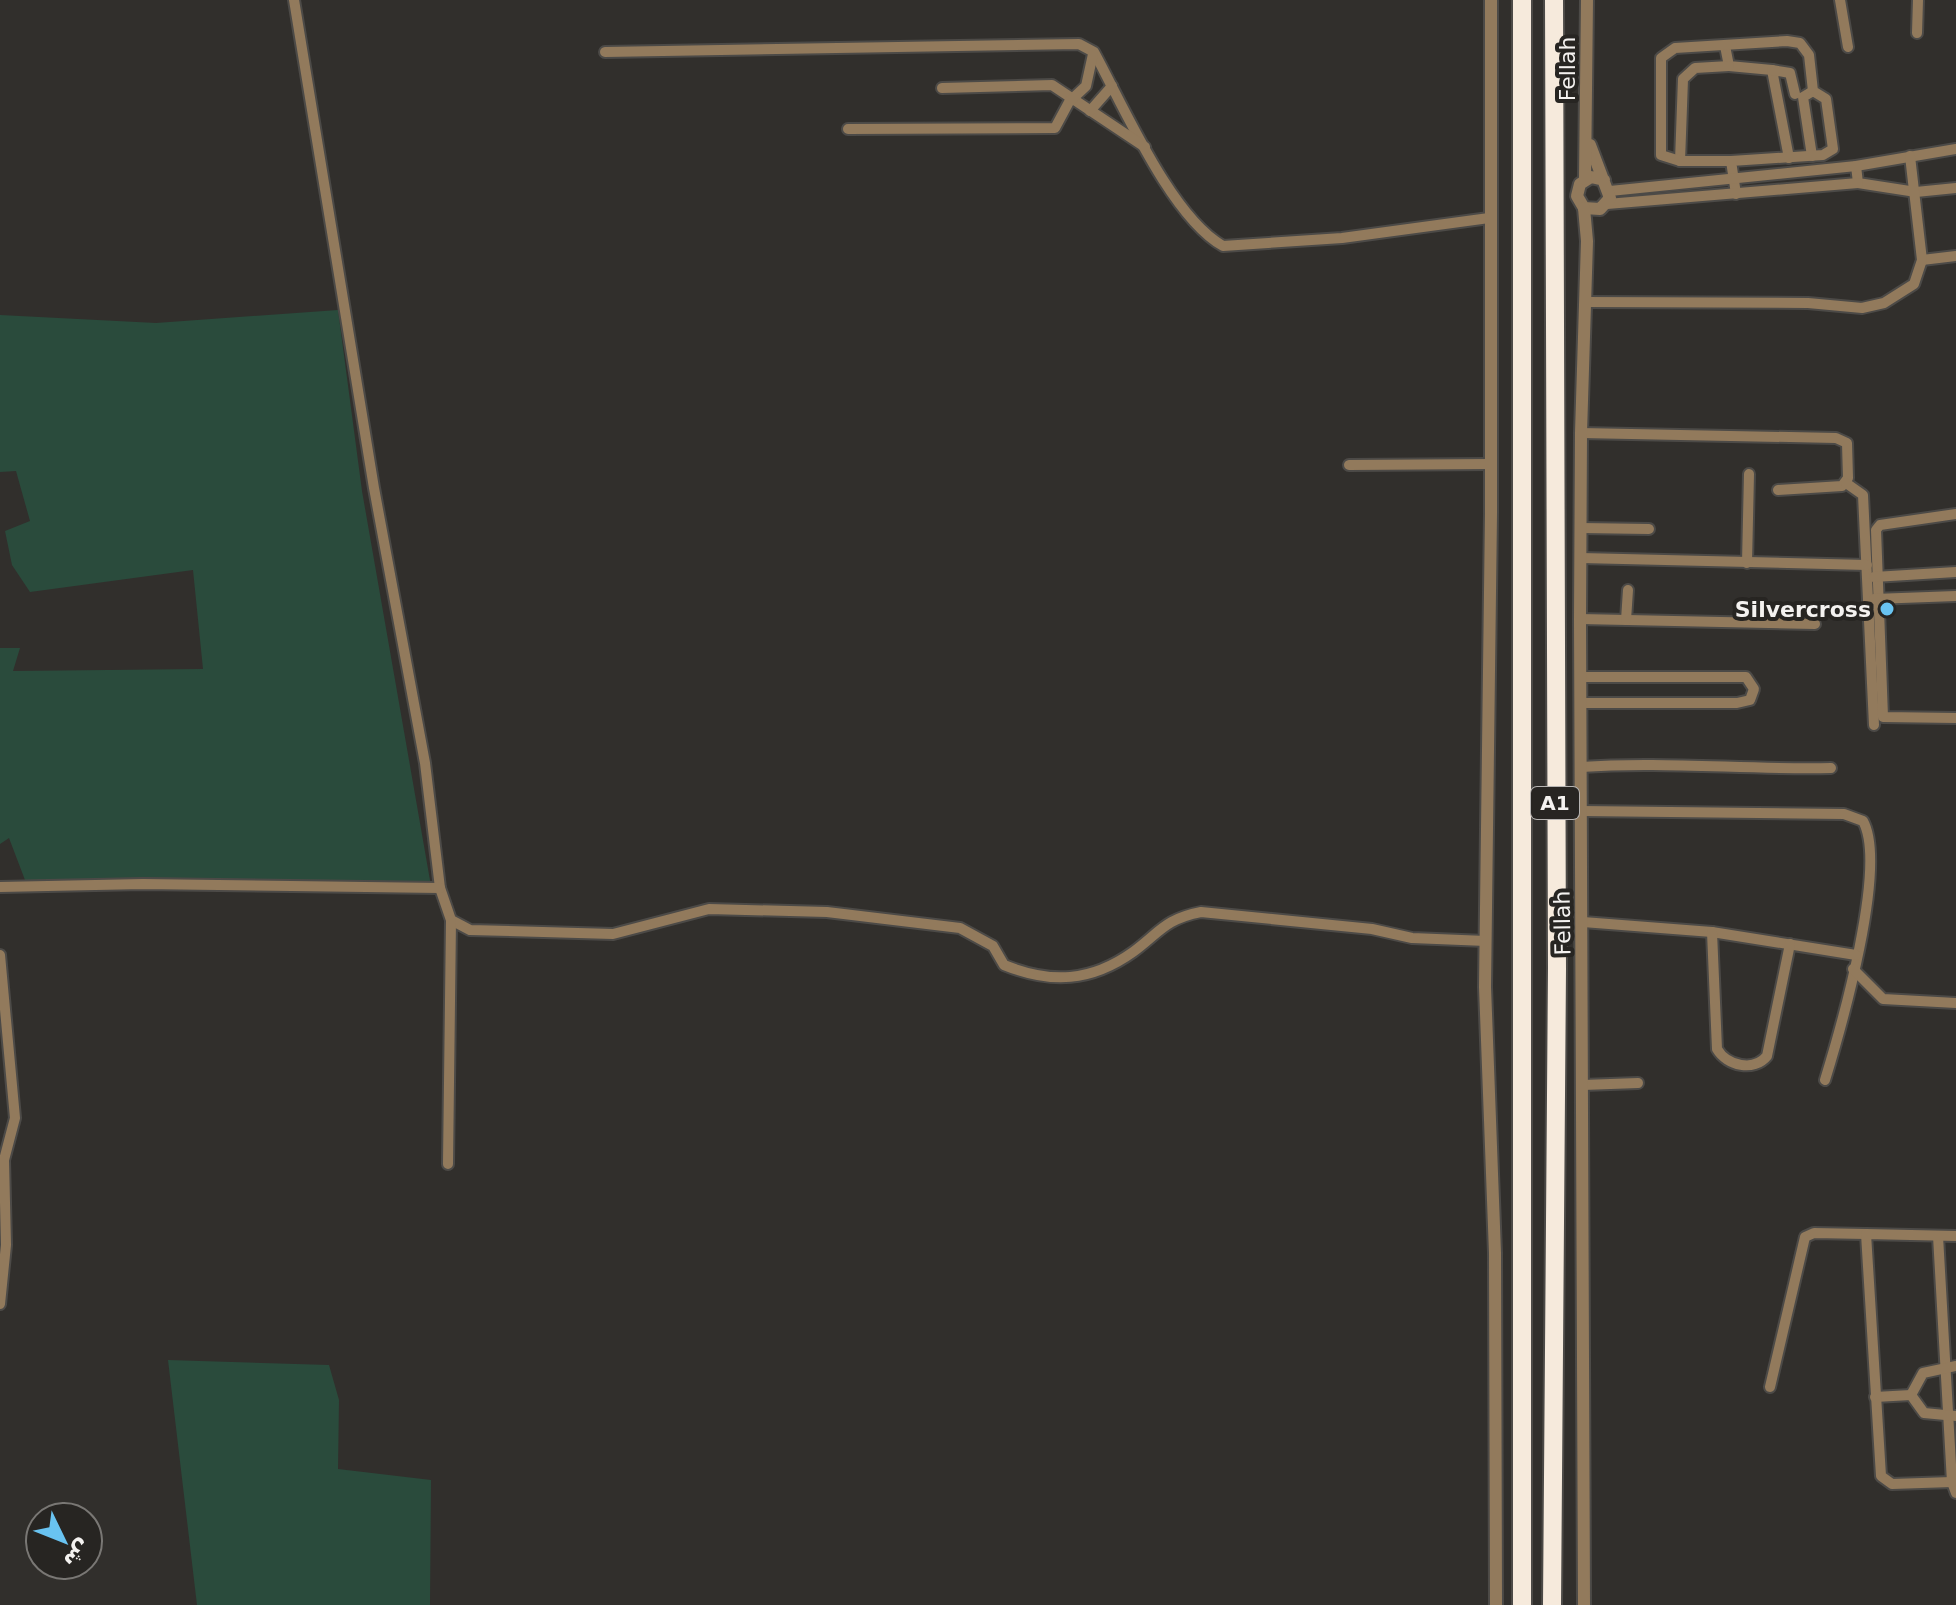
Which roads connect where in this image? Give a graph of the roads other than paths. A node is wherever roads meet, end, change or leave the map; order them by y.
1 (294, 0) edge
2 (1491, 0) edge
3 (1522, 0) edge
4 (1554, 0) edge
5 (1587, 0) edge
6 (1840, 0) edge
7 (1918, 0) edge
8 (1917, 33) dead end
9 (1725, 46) junction
10 (1848, 47) dead end
11 (605, 52) dead end
12 (1094, 52) junction
13 (1729, 66) junction
14 (1772, 70) junction
15 (1112, 86) junction
16 (942, 88) dead end
17 (1813, 91) junction
18 (1799, 95) junction
19 (1776, 96) junction
20 (1072, 99) junction
21 (1090, 111) junction
22 (848, 129) dead end
23 (1587, 138) junction
24 (1147, 148) junction
25 (1956, 149) edge
26 (1812, 156) junction
27 (1910, 156) junction
28 (1789, 158) junction
29 (1680, 161) junction
30 (1731, 161) junction
31 (1856, 166) junction
32 (1734, 178) junction
33 (1585, 179) junction
34 (1858, 183) junction
35 (1956, 188) edge
36 (1916, 192) junction
37 (1736, 194) junction
38 (1605, 196) junction
39 (1584, 208) junction
40 (1489, 218) junction
41 (1587, 241) junction
42 (1956, 256) edge
43 (1922, 260) junction
44 (1585, 302) junction
45 (1581, 433) junction
46 (1491, 464) junction
47 (1349, 465) dead end
48 (1749, 474) dead end
49 (1846, 483) junction
50 (1778, 490) dead end
51 (1956, 514) edge
52 (1581, 528) junction
53 (1649, 529) dead end
54 (1581, 558) junction
55 (1747, 563) junction
56 (1867, 565) junction
57 (1956, 572) edge
58 (1873, 577) junction
59 (1628, 590) dead end
60 (1956, 596) edge
61 (1874, 599) junction
62 (1580, 619) junction
63 (1626, 620) junction
64 (1815, 624) dead end
65 (1581, 677) junction
66 (1581, 703) junction
67 (1956, 718) edge
68 (1874, 725) dead end
69 (1581, 767) junction
70 (1831, 768) dead end
71 (1581, 811) junction
72 (0, 887) edge
73 (440, 888) junction
74 (451, 920) junction
75 (1583, 922) junction
76 (1712, 932) junction
77 (1486, 941) junction
78 (1790, 944) junction
79 (0, 955) edge
80 (1856, 955) junction
81 (1853, 969) junction
82 (1956, 1003) edge
83 (1825, 1080) dead end
84 (1638, 1083) dead end
85 (1583, 1085) junction
86 (448, 1164) dead end
87 (1866, 1234) junction
88 (1938, 1236) junction
89 (1956, 1236) edge
90 (0, 1304) edge
91 (1951, 1366) edge
92 (1770, 1387) dead end
93 (1911, 1395) junction
94 (1875, 1397) junction
95 (1952, 1417) edge
96 (1952, 1482) junction
97 (1956, 1493) edge
98 (1496, 1605) edge
99 (1522, 1605) edge
100 (1552, 1605) edge
101 (1584, 1605) edge

1 - 73 street
2 - 40 street
3 - 99 highway, A1
4 - 100 highway, A1
5 - 23 street, Fellah
6 - 10 street
7 - 8 street
9 - 13 street
9 - 17 street
9 - 29 street
11 - 12 street
12 - 15 street
12 - 20 street
13 - 14 street
13 - 29 street
14 - 18 street
14 - 19 street
15 - 21 street
15 - 24 street
16 - 20 street
17 - 18 street
17 - 26 street
18 - 19 street
18 - 26 street
19 - 28 street
20 - 21 street
20 - 22 street
21 - 24 street
23 - 33 street, Fellah
23 - 38 street, Fellah
24 - 40 street
25 - 27 street
26 - 28 street
27 - 31 street
27 - 36 street
28 - 30 street
29 - 30 street
30 - 32 street
31 - 32 street
31 - 34 street
32 - 37 street
32 - 38 street
33 - 38 street
33 - 39 street, Fellah
34 - 36 street
34 - 37 street
35 - 36 street
36 - 43 street
37 - 38 street
38 - 39 street
38 - 41 street, Fellah
39 - 41 street, Fellah
40 - 46 street
41 - 44 street, Fellah
42 - 43 street
43 - 44 street
44 - 45 street, Fellah
45 - 49 street
45 - 52 street, Fellah
46 - 47 street
46 - 77 street
48 - 55 street
49 - 50 street
49 - 56 street
51 - 58 street
52 - 53 street
52 - 54 street, Fellah
54 - 55 street
54 - 62 street, Fellah
55 - 56 street
56 - 58 street
57 - 58 street
58 - 61 street
59 - 63 street
60 - 61 street
61 - 67 street
61 - 68 street
62 - 63 street
62 - 65 street, Fellah
63 - 64 street
65 - 66 street, Fellah
65 - 66 street
66 - 69 street, Fellah
69 - 70 street
69 - 71 street, Fellah
71 - 75 street, Fellah
71 - 80 street
72 - 73 street
73 - 74 street
74 - 77 street
74 - 86 street
75 - 76 street
75 - 85 street, Fellah
76 - 78 street
76 - 78 street
77 - 98 street
78 - 80 street
79 - 90 street
80 - 81 street
81 - 82 street
81 - 83 street
84 - 85 street
85 - 101 street, Fellah
87 - 88 street
87 - 92 street
87 - 94 street
88 - 89 street
88 - 91 street
91 - 93 street
91 - 95 street
93 - 94 street
93 - 95 street
94 - 96 street
95 - 96 street
96 - 97 street

